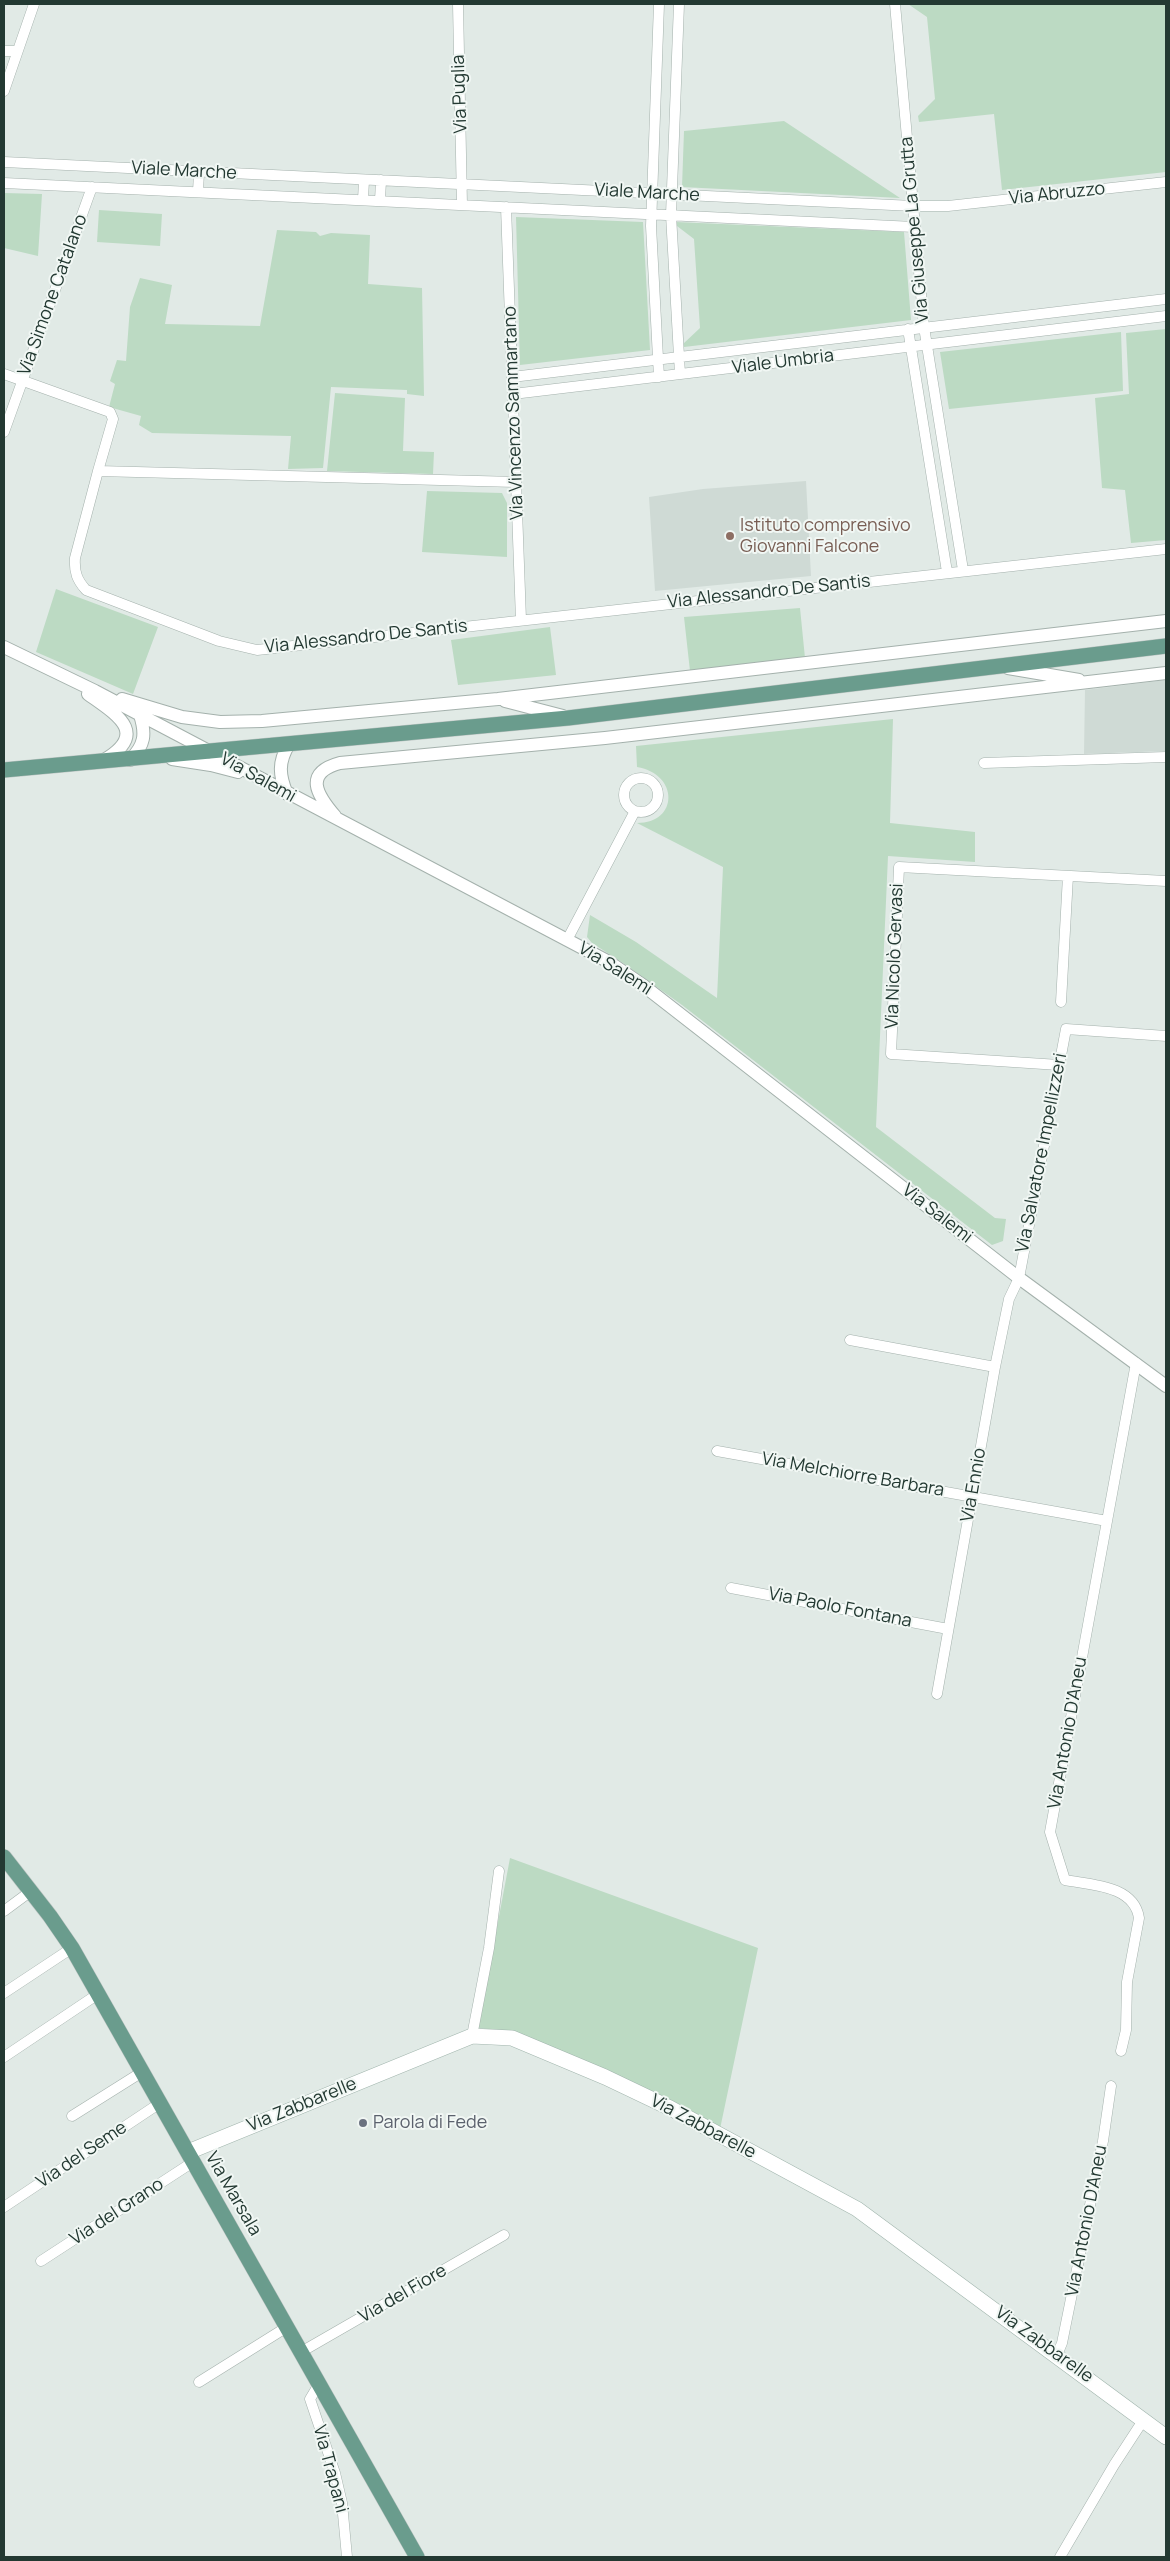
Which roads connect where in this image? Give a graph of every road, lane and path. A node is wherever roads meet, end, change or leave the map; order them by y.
1 (34, 4) edge
2 (458, 4) edge
3 (659, 4) edge
4 (679, 4) edge
5 (895, 4) edge
6 (4, 51) edge
7 (17, 51) junction
8 (4, 91) edge
9 (4, 162) edge
10 (199, 172) junction
11 (364, 180) junction
12 (381, 180) junction
13 (1166, 182) edge
14 (4, 183) edge
15 (463, 184) junction
16 (92, 187) junction
17 (198, 192) junction
18 (653, 194) junction
19 (672, 194) junction
20 (363, 200) junction
21 (380, 201) junction
22 (462, 205) junction
23 (506, 207) junction
24 (913, 211) junction
25 (652, 214) junction
26 (671, 215) junction
27 (884, 225) junction
28 (914, 226) junction
29 (1166, 299) edge
30 (1052, 312) junction
31 (1166, 316) edge
32 (924, 328) junction
33 (908, 329) junction
34 (1054, 330) junction
35 (927, 345) junction
36 (910, 347) junction
37 (679, 357) junction
38 (658, 359) junction
39 (4, 374) edge
40 (680, 374) junction
41 (512, 377) junction
42 (660, 377) junction
43 (22, 381) junction
44 (513, 394) junction
45 (4, 432) edge
46 (944, 455) junction
47 (928, 458) junction
48 (98, 471) junction
49 (516, 482) junction
50 (1166, 550) edge
51 (963, 570) junction
52 (947, 572) junction
53 (521, 620) junction
54 (1166, 621) edge
55 (1165, 646) edge
56 (4, 647) edge
57 (998, 667) junction
58 (1166, 673) edge
59 (68, 679) junction
60 (1094, 682) junction
61 (96, 690) junction
62 (498, 699) junction
63 (140, 715) junction
64 (568, 718) junction
65 (289, 744) junction
66 (210, 751) junction
67 (1166, 757) edge
68 (147, 758) junction
69 (130, 760) junction
70 (100, 762) junction
71 (984, 763) dead end
72 (4, 770) edge
73 (260, 779) junction
74 (287, 794) junction
75 (635, 811) dead end
76 (338, 820) junction
77 (1068, 876) junction
78 (1166, 881) edge
79 (567, 940) junction
80 (1061, 1002) dead end
81 (1166, 1036) edge
82 (1059, 1065) junction
83 (1019, 1278) junction
84 (850, 1340) dead end
85 (1136, 1364) junction
86 (995, 1367) junction
87 (1166, 1386) edge
88 (717, 1451) dead end
89 (972, 1497) junction
90 (1107, 1521) junction
91 (731, 1588) dead end
92 (948, 1629) junction
93 (936, 1694) dead end
94 (4, 1857) edge
95 (499, 1871) dead end
96 (31, 1891) junction
97 (4, 1911) edge
98 (72, 1948) junction
99 (4, 1993) edge
100 (98, 1994) junction
101 (472, 2036) junction
102 (1121, 2051) dead end
103 (4, 2057) edge
104 (142, 2072) junction
105 (1112, 2086) dead end
106 (160, 2103) junction
107 (72, 2116) dead end
108 (190, 2157) junction
109 (4, 2207) edge
110 (504, 2235) dead end
111 (41, 2261) dead end
112 (287, 2327) junction
113 (301, 2352) junction
114 (1057, 2355) junction
115 (199, 2382) dead end
116 (319, 2384) junction
117 (1144, 2420) junction
118 (1166, 2437) edge
119 (347, 2557) edge
120 (417, 2557) edge
121 (1060, 2557) edge

1 - 7 street
2 - 15 street, Via Puglia
3 - 18 street
4 - 19 street
5 - 24 street, Via Giuseppe La Grutta
6 - 7 street
7 - 8 street
9 - 10 street, Viale Marche
10 - 11 street, Viale Marche
10 - 17 street
11 - 12 street, Viale Marche
11 - 20 street
12 - 15 street, Viale Marche
12 - 21 street
13 - 24 street, Via Abruzzo
14 - 16 street, Viale Marche
15 - 18 street, Viale Marche
15 - 22 street, Via Puglia
16 - 17 street, Viale Marche
16 - 43 street, Via Simone Catalano
17 - 20 street, Viale Marche
18 - 19 street, Viale Marche
18 - 25 street
19 - 24 street, Viale Marche
19 - 26 street
20 - 21 street, Viale Marche
21 - 22 street, Viale Marche
22 - 23 street, Viale Marche
23 - 25 street, Viale Marche
23 - 41 street, Via Vincenzo Sammartano
24 - 27 street, Viale Marche
24 - 28 street, Via Giuseppe La Grutta
25 - 26 street, Viale Marche
25 - 38 street
26 - 27 street, Viale Marche
26 - 37 street
27 - 28 street, Viale Marche
28 - 32 street, Via Giuseppe La Grutta
29 - 30 street, Viale Umbria
30 - 32 street, Viale Umbria
30 - 34 street
31 - 34 street, Viale Umbria
32 - 33 street, Viale Umbria
32 - 35 street, Via Giuseppe La Grutta
33 - 36 street, Via Giuseppe La Grutta
33 - 37 street, Viale Umbria
34 - 35 street, Viale Umbria
35 - 36 street, Viale Umbria
35 - 46 street, Via Giuseppe La Grutta
36 - 40 street, Viale Umbria
36 - 47 street, Via Giuseppe La Grutta
37 - 38 street, Viale Umbria
37 - 40 street
38 - 41 street, Viale Umbria
38 - 42 street
39 - 43 street, Via Alessandro De Santis
40 - 42 street, Viale Umbria
41 - 44 street, Via Vincenzo Sammartano
42 - 44 street, Viale Umbria
43 - 45 street, Via Simone Catalano
43 - 48 street, Via Alessandro De Santis
44 - 49 street, Via Vincenzo Sammartano
46 - 47 street
46 - 51 street, Via Giuseppe La Grutta
47 - 52 street, Via Giuseppe La Grutta
48 - 49 street
48 - 53 street, Via Alessandro De Santis
49 - 53 street, Via Vincenzo Sammartano
50 - 51 street, Via Alessandro De Santis
51 - 52 street, Via Alessandro De Santis
52 - 53 street, Via Alessandro De Santis
54 - 62 street
55 - 57 main road
56 - 59 street, Via Salemi
57 - 60 street
57 - 64 main road
58 - 60 street
59 - 61 street, Via Salemi
59 - 70 street
60 - 76 street
61 - 62 street
61 - 63 street, Via Salemi
62 - 64 street
63 - 66 street, Via Salemi
63 - 69 street
64 - 65 main road
65 - 66 main road
65 - 74 street
66 - 68 main road
66 - 73 street, Via Salemi
67 - 71 street
68 - 69 main road
68 - 73 street
69 - 70 main road
70 - 72 main road
73 - 74 street, Via Salemi
74 - 76 street, Via Salemi
75 - 79 street
76 - 79 street, Via Salemi
77 - 78 street, Via Nicolò Gervasi
77 - 80 street
77 - 82 street, Via Nicolò Gervasi
79 - 83 street, Via Salemi
81 - 82 street, Via Salvatore Impellizzeri
82 - 83 street, Via Salvatore Impellizzeri
83 - 85 street, Via Salemi
83 - 86 street, Via Ennio
84 - 86 street
85 - 87 street, Via Salemi
85 - 90 street, Via Antonio D'Aneu
86 - 89 street, Via Ennio
88 - 89 street, Via Melchiorre Barbara
89 - 90 street, Via Melchiorre Barbara
89 - 92 street, Via Ennio
90 - 102 street, Via Antonio D'Aneu
91 - 92 street, Via Paolo Fontana
92 - 93 street, Via Ennio
94 - 96 main road, Via Marsala
95 - 101 street
96 - 97 street
96 - 98 main road, Via Marsala
98 - 99 street
98 - 100 main road, Via Marsala
100 - 103 street
100 - 104 main road, Via Marsala
101 - 108 main road, Via Zabbarelle
101 - 114 main road, Via Zabbarelle
104 - 106 main road, Via Marsala
104 - 107 street
105 - 114 street, Via Antonio D'Aneu
106 - 108 main road, Via Marsala
106 - 109 street, Via del Seme
108 - 111 street, Via del Grano
108 - 112 main road, Via Marsala
110 - 113 street, Via del Fiore
112 - 113 main road, Via Marsala
112 - 115 street
113 - 116 main road, Via Marsala
114 - 117 main road, Via Zabbarelle
116 - 119 street, Via Trapani
116 - 120 main road, Via Marsala
117 - 118 main road, Via Zabbarelle
117 - 121 street

